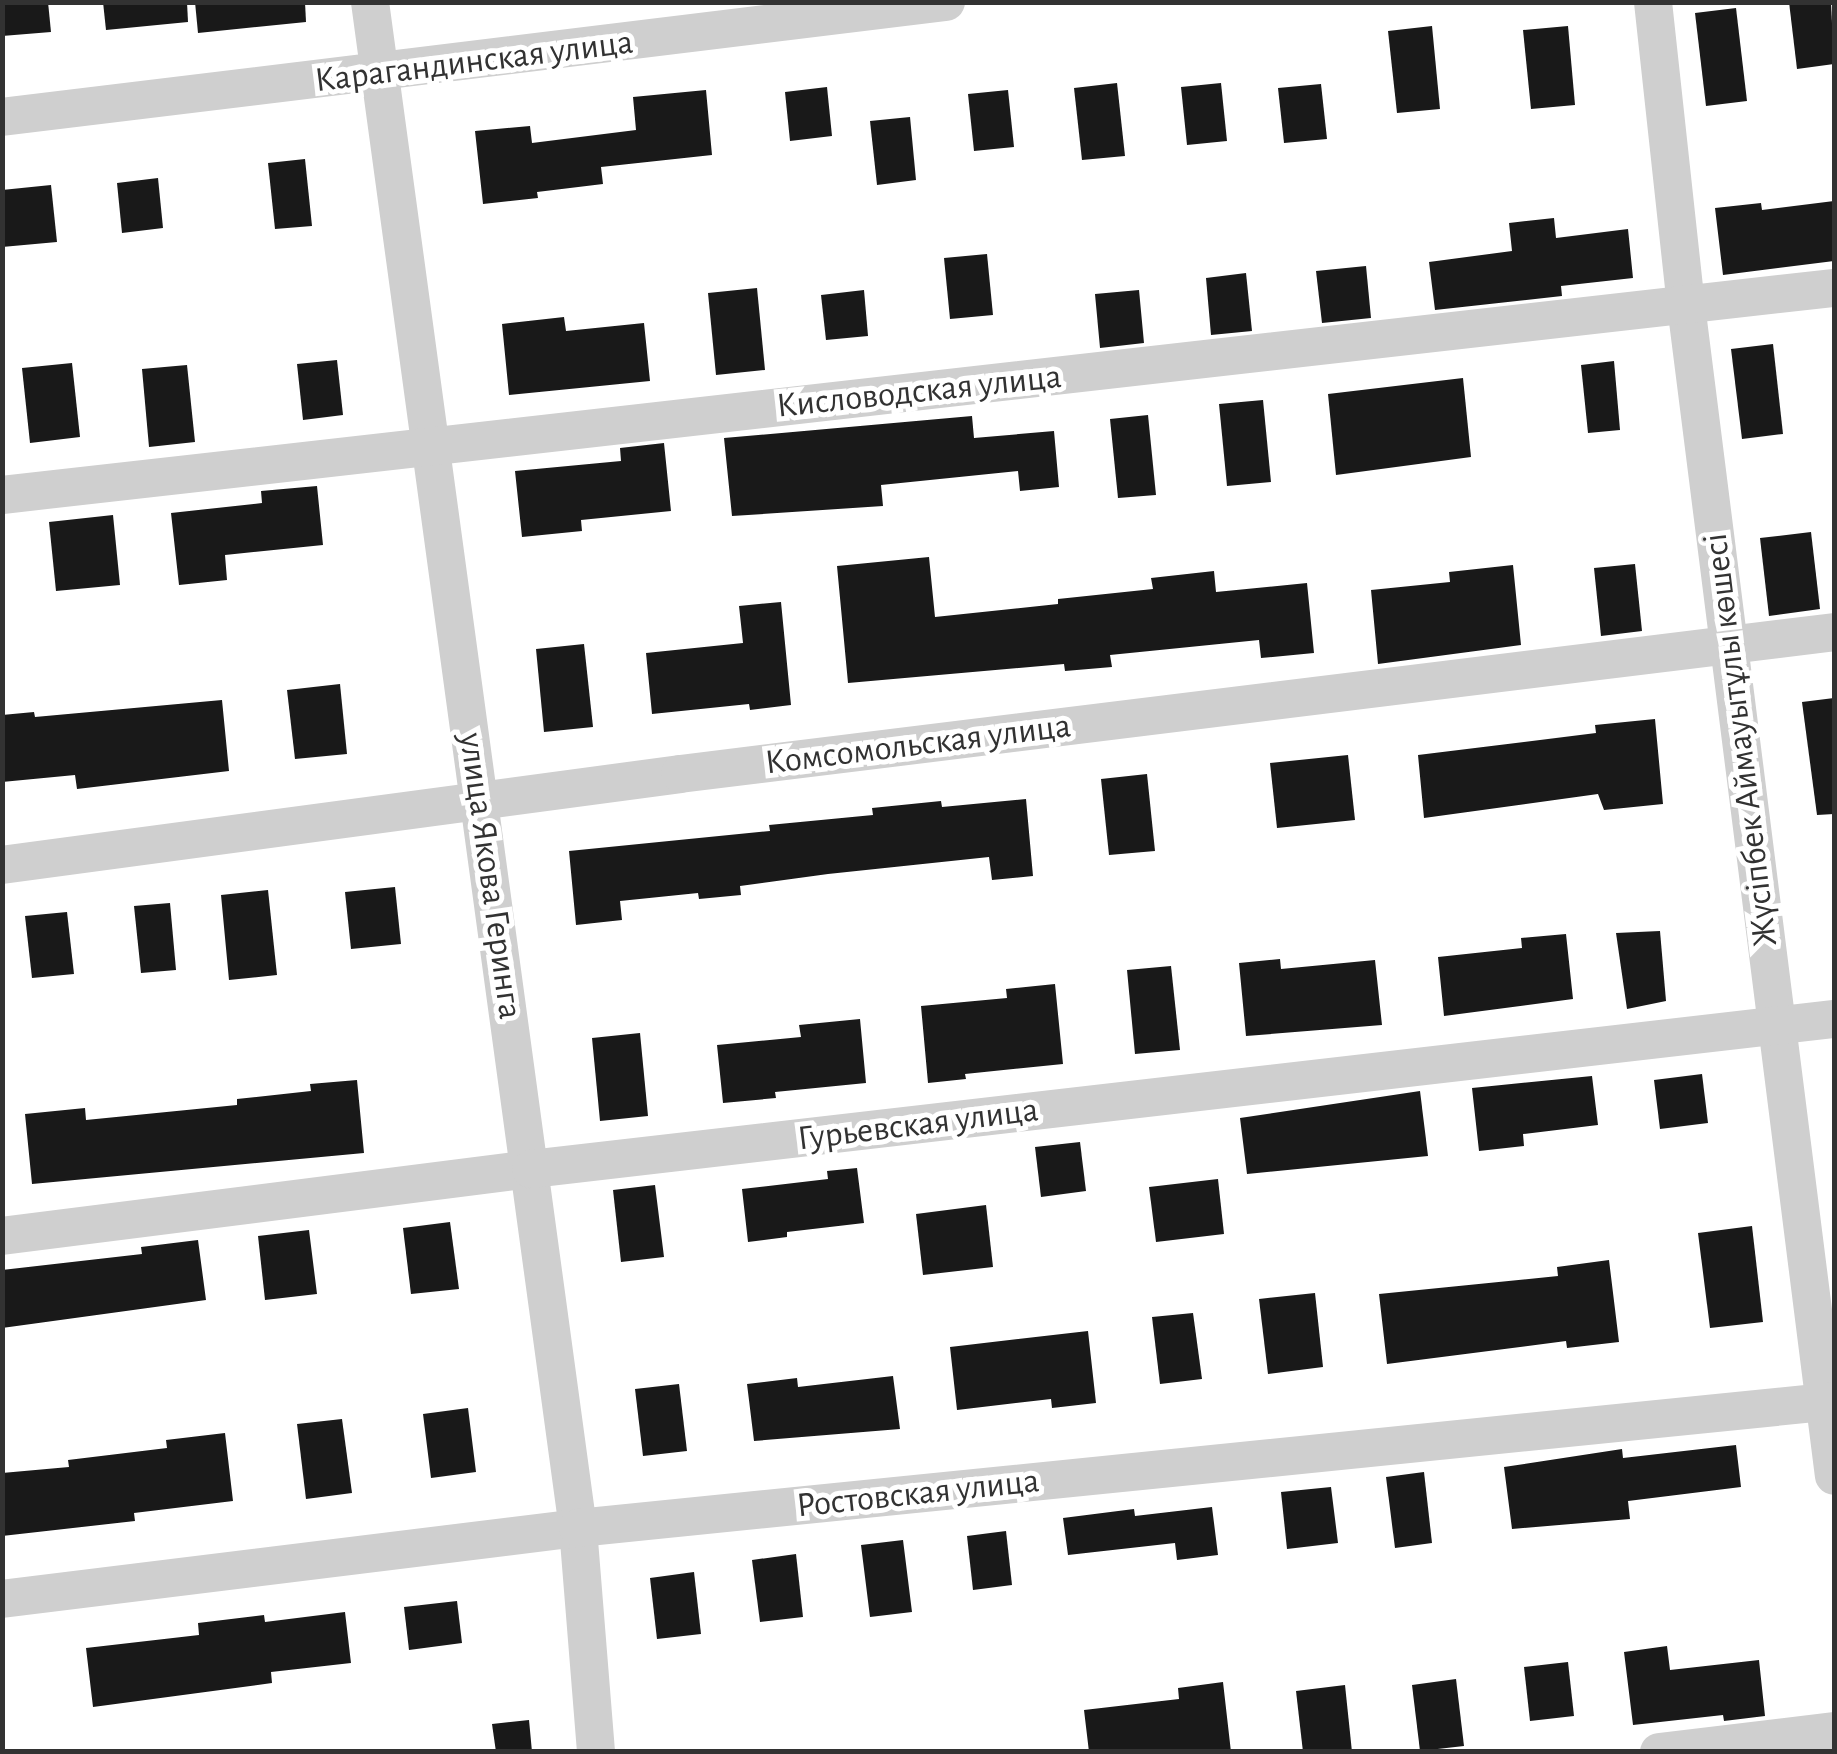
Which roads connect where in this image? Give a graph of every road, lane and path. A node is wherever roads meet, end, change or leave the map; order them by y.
1 (370, 2) edge
2 (946, 2) edge
3 (1653, 2) edge
4 (379, 74) junction
5 (2, 117) edge
6 (1834, 288) edge
7 (1686, 305) junction
8 (430, 447) junction
9 (2, 495) edge
10 (1834, 632) edge
11 (1730, 645) junction
12 (480, 801) junction
13 (2, 864) edge
14 (1834, 1019) edge
15 (1776, 1026) junction
16 (531, 1170) junction
17 (2, 1236) edge
18 (1829, 1402) edge
19 (1834, 1476) edge
20 (578, 1528) junction
21 (2, 1599) edge
22 (1834, 1730) edge
23 (596, 1752) edge
24 (1658, 1752) edge

1 - 4 street, улица Якова Геринга
2 - 4 street, Карагандинская улица
3 - 7 street, Жүсіпбек Аймауытұлы көшесі
4 - 5 street, Карагандинская улица
4 - 8 street, улица Якова Геринга
6 - 7 street, Кисловодская улица
7 - 8 street, Кисловодская улица
7 - 11 street, Жүсіпбек Аймауытұлы көшесі
8 - 9 street, Кисловодская улица
8 - 12 street, улица Якова Геринга
10 - 11 street, Комсомольская улица
11 - 12 street, Комсомольская улица
11 - 15 street, Жүсіпбек Аймауытұлы көшесі
12 - 13 street, Комсомольская улица
12 - 16 street, улица Якова Геринга
14 - 15 street, Гурьевская улица
15 - 16 street, Гурьевская улица
15 - 18 street, Жүсіпбек Аймауытұлы көшесі
16 - 17 street, Гурьевская улица
16 - 20 street, улица Якова Геринга
18 - 19 street, Жүсіпбек Аймауытұлы көшесі
18 - 20 street, Ростовская улица
20 - 21 street, Ростовская улица
20 - 23 street, улица Якова Геринга
22 - 24 street

